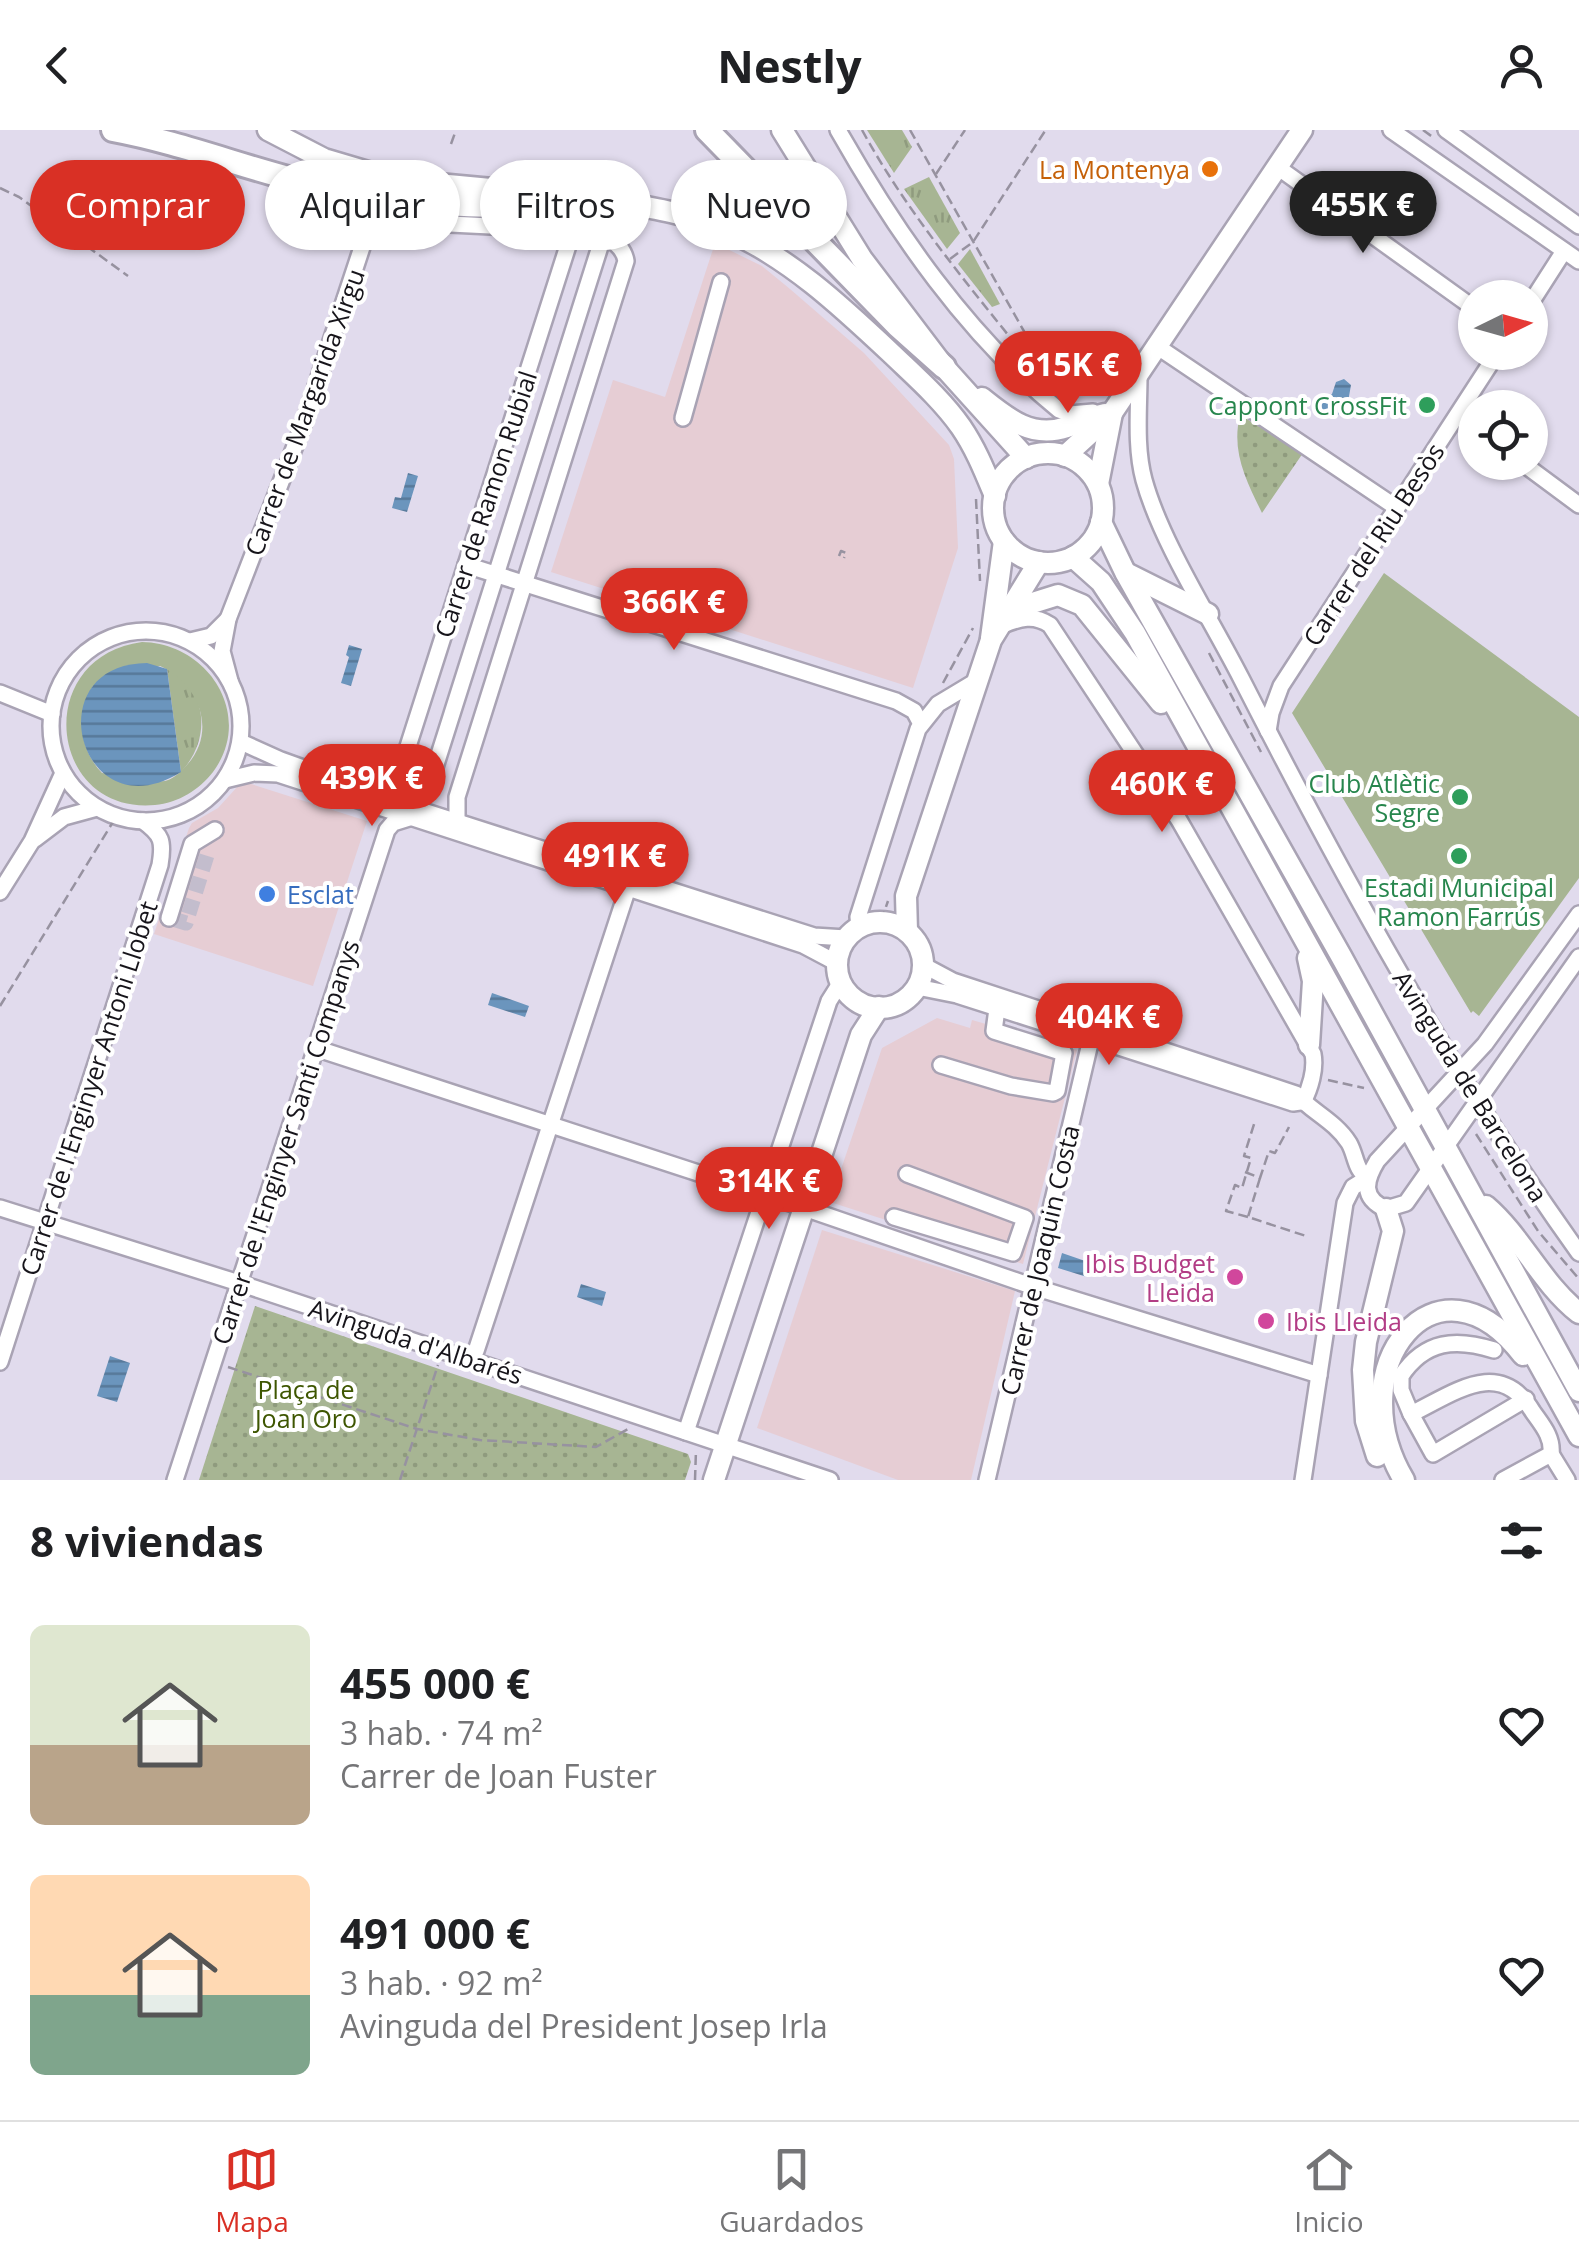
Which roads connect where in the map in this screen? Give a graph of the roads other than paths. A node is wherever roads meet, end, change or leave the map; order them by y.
1 (113, 130) edge
2 (268, 130) edge
3 (706, 130) edge
4 (782, 130) edge
5 (838, 130) edge
6 (1302, 130) edge
7 (1391, 130) edge
8 (1446, 130) edge
9 (1276, 166) junction
10 (480, 187) edge
11 (480, 205) edge
12 (651, 208) edge
13 (480, 225) edge
14 (1579, 226) edge
15 (567, 250) edge
16 (600, 250) edge
17 (623, 250) edge
18 (1564, 250) junction
19 (1579, 261) edge
20 (1545, 280) edge
21 (721, 282) dead end
22 (1458, 297) edge
23 (1156, 345) junction
24 (944, 368) junction
25 (1138, 370) junction
26 (1486, 370) edge
27 (1112, 413) junction
28 (683, 418) dead end
29 (1065, 456) junction
30 (1026, 458) junction
31 (1545, 480) edge
32 (1098, 484) junction
33 (994, 496) junction
34 (1579, 505) edge
35 (1396, 508) junction
36 (1101, 522) junction
37 (1004, 541) junction
38 (1073, 557) junction
39 (1039, 562) junction
40 (466, 564) junction
41 (1125, 572) junction
42 (497, 574) junction
43 (526, 582) junction
44 (1208, 614) junction
45 (228, 619) junction
46 (1002, 625) junction
47 (190, 641) junction
48 (230, 680) junction
49 (978, 680) junction
50 (1281, 686) junction
51 (0, 693) edge
52 (1248, 694) junction
53 (896, 701) junction
54 (938, 704) junction
55 (52, 714) junction
56 (921, 724) junction
57 (1268, 731) junction
58 (240, 742) junction
59 (1198, 749) junction
60 (63, 772) junction
61 (225, 780) junction
62 (369, 792) junction
63 (97, 808) junction
64 (411, 812) junction
65 (456, 821) junction
66 (142, 822) junction
67 (215, 830) dead end
68 (32, 841) junction
69 (628, 888) junction
70 (0, 892) edge
71 (906, 896) junction
72 (146, 910) junction
73 (1291, 914) junction
74 (1579, 914) edge
75 (881, 921) junction
76 (908, 931) junction
77 (852, 932) junction
78 (1579, 958) edge
79 (923, 965) junction
80 (839, 972) junction
81 (917, 987) junction
82 (870, 1005) junction
83 (997, 1010) junction
84 (1090, 1040) junction
85 (1309, 1044) junction
86 (315, 1048) junction
87 (1474, 1056) junction
88 (941, 1066) dead end
89 (1458, 1074) junction
90 (1493, 1077) junction
91 (1298, 1097) junction
92 (1478, 1102) junction
93 (1425, 1112) junction
94 (550, 1126) junction
95 (1409, 1129) junction
96 (1447, 1148) junction
97 (1354, 1152) junction
98 (1377, 1161) junction
99 (1431, 1170) junction
100 (907, 1174) dead end
101 (1367, 1178) junction
102 (765, 1195) junction
103 (1472, 1195) junction
104 (1345, 1203) junction
105 (1378, 1203) junction
106 (0, 1208) edge
107 (804, 1208) junction
108 (894, 1217) dead end
109 (45, 1222) junction
110 (1579, 1252) edge
111 (240, 1283) junction
112 (1034, 1287) junction
113 (1579, 1313) edge
114 (1494, 1350) dead end
115 (476, 1351) dead end
116 (0, 1362) edge
117 (1318, 1376) junction
118 (1579, 1391) edge
119 (1526, 1399) junction
120 (1565, 1410) junction
121 (1411, 1414) junction
122 (686, 1432) junction
123 (1579, 1436) edge
124 (726, 1445) junction
125 (1551, 1454) junction
126 (1509, 1478) edge
127 (175, 1480) edge
128 (714, 1480) edge
129 (830, 1480) edge
130 (987, 1480) edge
131 (1302, 1480) edge
132 (1389, 1480) edge
133 (1404, 1480) edge
134 (1567, 1480) edge

1 - 11 highway
2 - 10 main road
3 - 24 highway
4 - 24 main road
5 - 27 street
6 - 9 main road
7 - 18 street
8 - 14 street
9 - 22 street
9 - 23 main road
12 - 33 main road
13 - 45 street, Carrer de Margarida Xirgu
15 - 40 street, Carrer de Ramon Rubial
16 - 42 street, Carrer de Ramon Rubial
17 - 43 street
18 - 19 street
18 - 20 street
21 - 28 street
23 - 25 main road
23 - 35 street
24 - 27 main road
24 - 30 main road
25 - 27 main road
25 - 44 street, Avinguda de Barcelona
26 - 35 street, Carrer del Riu Besòs
27 - 29 main road
27 - 32 main road
29 - 30 main road
29 - 32 main road
30 - 33 main road
31 - 34 street
32 - 36 main road
33 - 37 main road
35 - 50 street, Carrer del Riu Besòs
36 - 38 main road
36 - 41 main road
37 - 39 main road
37 - 46 main road
38 - 39 main road
38 - 59 main road
39 - 46 main road
40 - 42 street
40 - 62 street, Carrer de Ramon Rubial
41 - 44 main road
41 - 93 main road
42 - 43 street
42 - 64 street, Carrer de Ramon Rubial
43 - 53 street
43 - 65 street
44 - 52 street, Avinguda de Barcelona
45 - 47 street
45 - 48 street, Carrer de Margarida Xirgu
46 - 49 main road
46 - 59 main road
46 - 85 street
47 - 48 street
47 - 55 street
48 - 58 street
49 - 54 street
49 - 71 main road
50 - 52 street
50 - 57 street, Carrer del Riu Besòs
51 - 55 street
52 - 57 street, Avinguda de Barcelona
53 - 54 street
53 - 56 street
54 - 56 street
55 - 60 street
56 - 77 street
57 - 89 street, Avinguda de Barcelona
58 - 61 street
58 - 62 street
59 - 73 main road
60 - 63 street
60 - 68 street
61 - 64 street
61 - 66 street
62 - 64 street
63 - 66 street
63 - 68 street
64 - 65 street
64 - 69 street
64 - 86 street, Carrer de l'Enginyer Santi Companys
65 - 77 street
66 - 72 street, Carrer de l'Enginyer Antoni Llobet
67 - 72 street
68 - 70 street
69 - 80 street
69 - 94 street
71 - 75 main road
71 - 76 main road
72 - 109 street, Carrer de l'Enginyer Antoni Llobet
73 - 85 main road
73 - 95 main road
74 - 87 street
75 - 76 main road
75 - 77 main road
76 - 79 main road
77 - 80 main road
78 - 90 street
79 - 81 main road
79 - 91 street
80 - 82 main road
80 - 102 street
81 - 82 main road
81 - 83 street
82 - 107 main road
83 - 84 street
83 - 88 street
84 - 91 street
84 - 112 street, Carrer de Joaquin Costa
85 - 91 street
86 - 94 street
86 - 111 street, Carrer de l'Enginyer Santi Companys
87 - 89 street
87 - 90 street
89 - 92 street, Avinguda de Barcelona
89 - 93 street
90 - 92 street
91 - 97 street
92 - 96 street
92 - 110 street, Avinguda de Barcelona
93 - 95 street
93 - 96 main road
94 - 102 street
94 - 115 street
95 - 98 street
95 - 99 main road
96 - 99 street
96 - 103 main road
97 - 98 street
97 - 101 street
98 - 101 street
99 - 105 street
99 - 120 main road
100 - 108 street
101 - 104 street
101 - 105 street
102 - 107 street
102 - 122 street
103 - 113 main road
103 - 118 main road
104 - 105 street
104 - 117 street
105 - 132 main road
106 - 109 street, Avinguda d'Albarés
107 - 112 street
107 - 124 main road
109 - 111 street, Avinguda d'Albarés
109 - 116 street, Carrer de l'Enginyer Antoni Llobet
111 - 122 street, Avinguda d'Albarés
111 - 127 street, Carrer de l'Enginyer Santi Companys
112 - 117 street
112 - 130 street, Carrer de Joaquin Costa
114 - 121 street
117 - 131 street
119 - 121 street
119 - 121 street
119 - 125 street
120 - 123 main road
120 - 133 main road
122 - 124 street, Avinguda d'Albarés
124 - 128 main road
124 - 129 street, Avinguda d'Albarés
125 - 126 street
125 - 134 street

